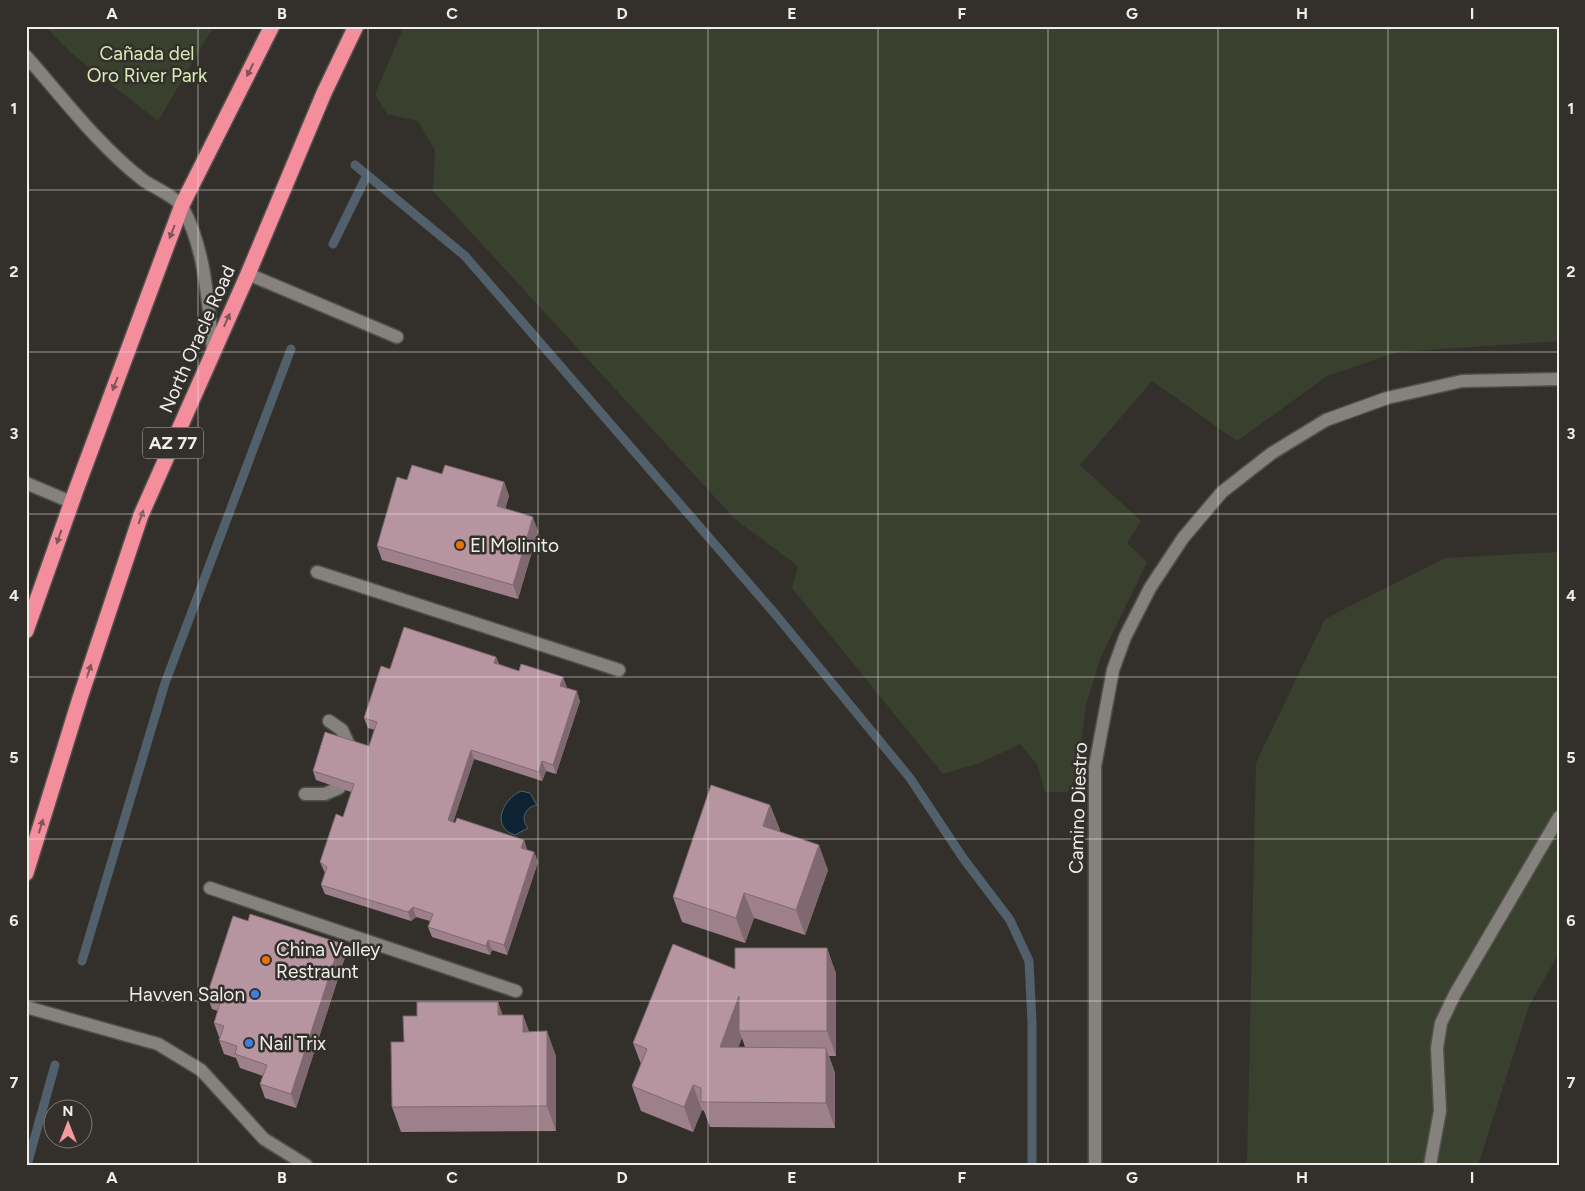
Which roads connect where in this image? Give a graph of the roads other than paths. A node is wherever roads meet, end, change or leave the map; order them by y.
1 (272, 26) edge
2 (356, 26) edge
3 (26, 56) edge
4 (182, 205) junction
5 (248, 274) junction
6 (397, 337) dead end
7 (213, 352) junction
8 (1559, 379) edge
9 (26, 483) edge
10 (71, 502) junction
11 (317, 572) dead end
12 (26, 631) edge
13 (619, 670) dead end
14 (329, 721) dead end
15 (351, 748) edge
16 (339, 788) edge
17 (305, 794) dead end
18 (1559, 817) edge
19 (26, 873) edge
20 (210, 888) dead end
21 (516, 991) dead end
22 (26, 1007) edge
23 (306, 1165) edge
24 (1095, 1165) edge
25 (1430, 1165) edge

1 -> 4 highway
2 - 5 highway, North Oracle Road / AZ 77
3 - 4 street
4 - 7 street
4 -> 10 highway
5 - 6 street
7 -> 5 highway, North Oracle Road / AZ 77
19 -> 7 highway, North Oracle Road / AZ 77
8 - 24 street, Camino Diestro
9 - 10 street
10 -> 12 highway
11 - 13 street
14 - 15 street
16 - 17 street
18 - 25 street
20 - 21 street
22 - 23 street

